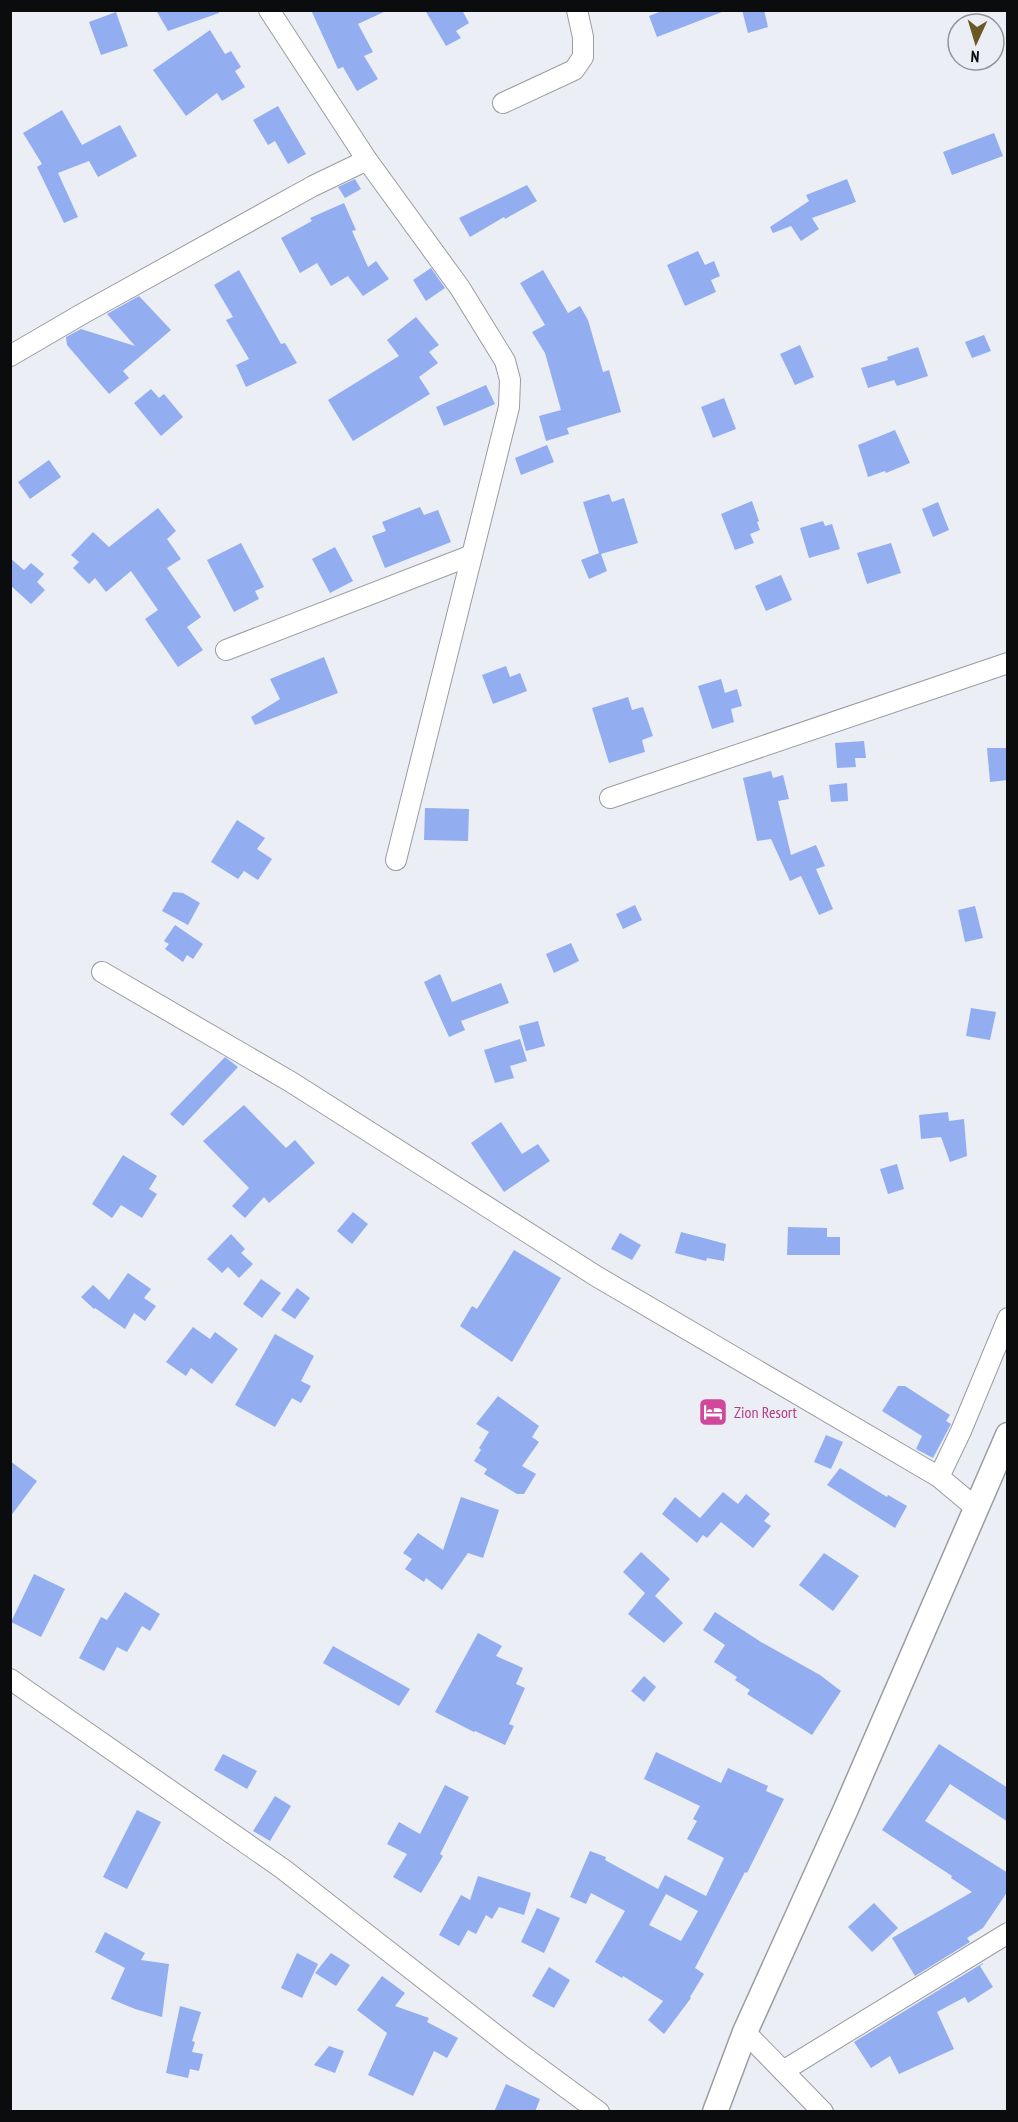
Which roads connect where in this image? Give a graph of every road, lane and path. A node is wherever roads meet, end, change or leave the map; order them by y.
1 (269, 10) edge
2 (578, 10) edge
3 (503, 103) dead end
4 (367, 160) junction
5 (10, 356) edge
6 (472, 555) junction
7 (226, 650) dead end
8 (1008, 663) edge
9 (610, 798) dead end
10 (396, 860) dead end
11 (102, 972) dead end
12 (1008, 1318) edge
13 (1008, 1436) edge
14 (939, 1476) junction
15 (976, 1508) junction
16 (10, 1679) edge
17 (1008, 1933) edge
18 (745, 2032) junction
19 (783, 2071) junction
20 (599, 2112) edge
21 (715, 2112) edge
22 (822, 2112) edge

1 - 4 street
2 - 3 street
4 - 5 street
4 - 6 street
6 - 7 street
6 - 10 street
8 - 9 street
11 - 14 street
12 - 14 street
13 - 15 street
14 - 15 street
15 - 18 street
16 - 20 street
17 - 19 street
18 - 19 street
18 - 21 street
19 - 22 street

